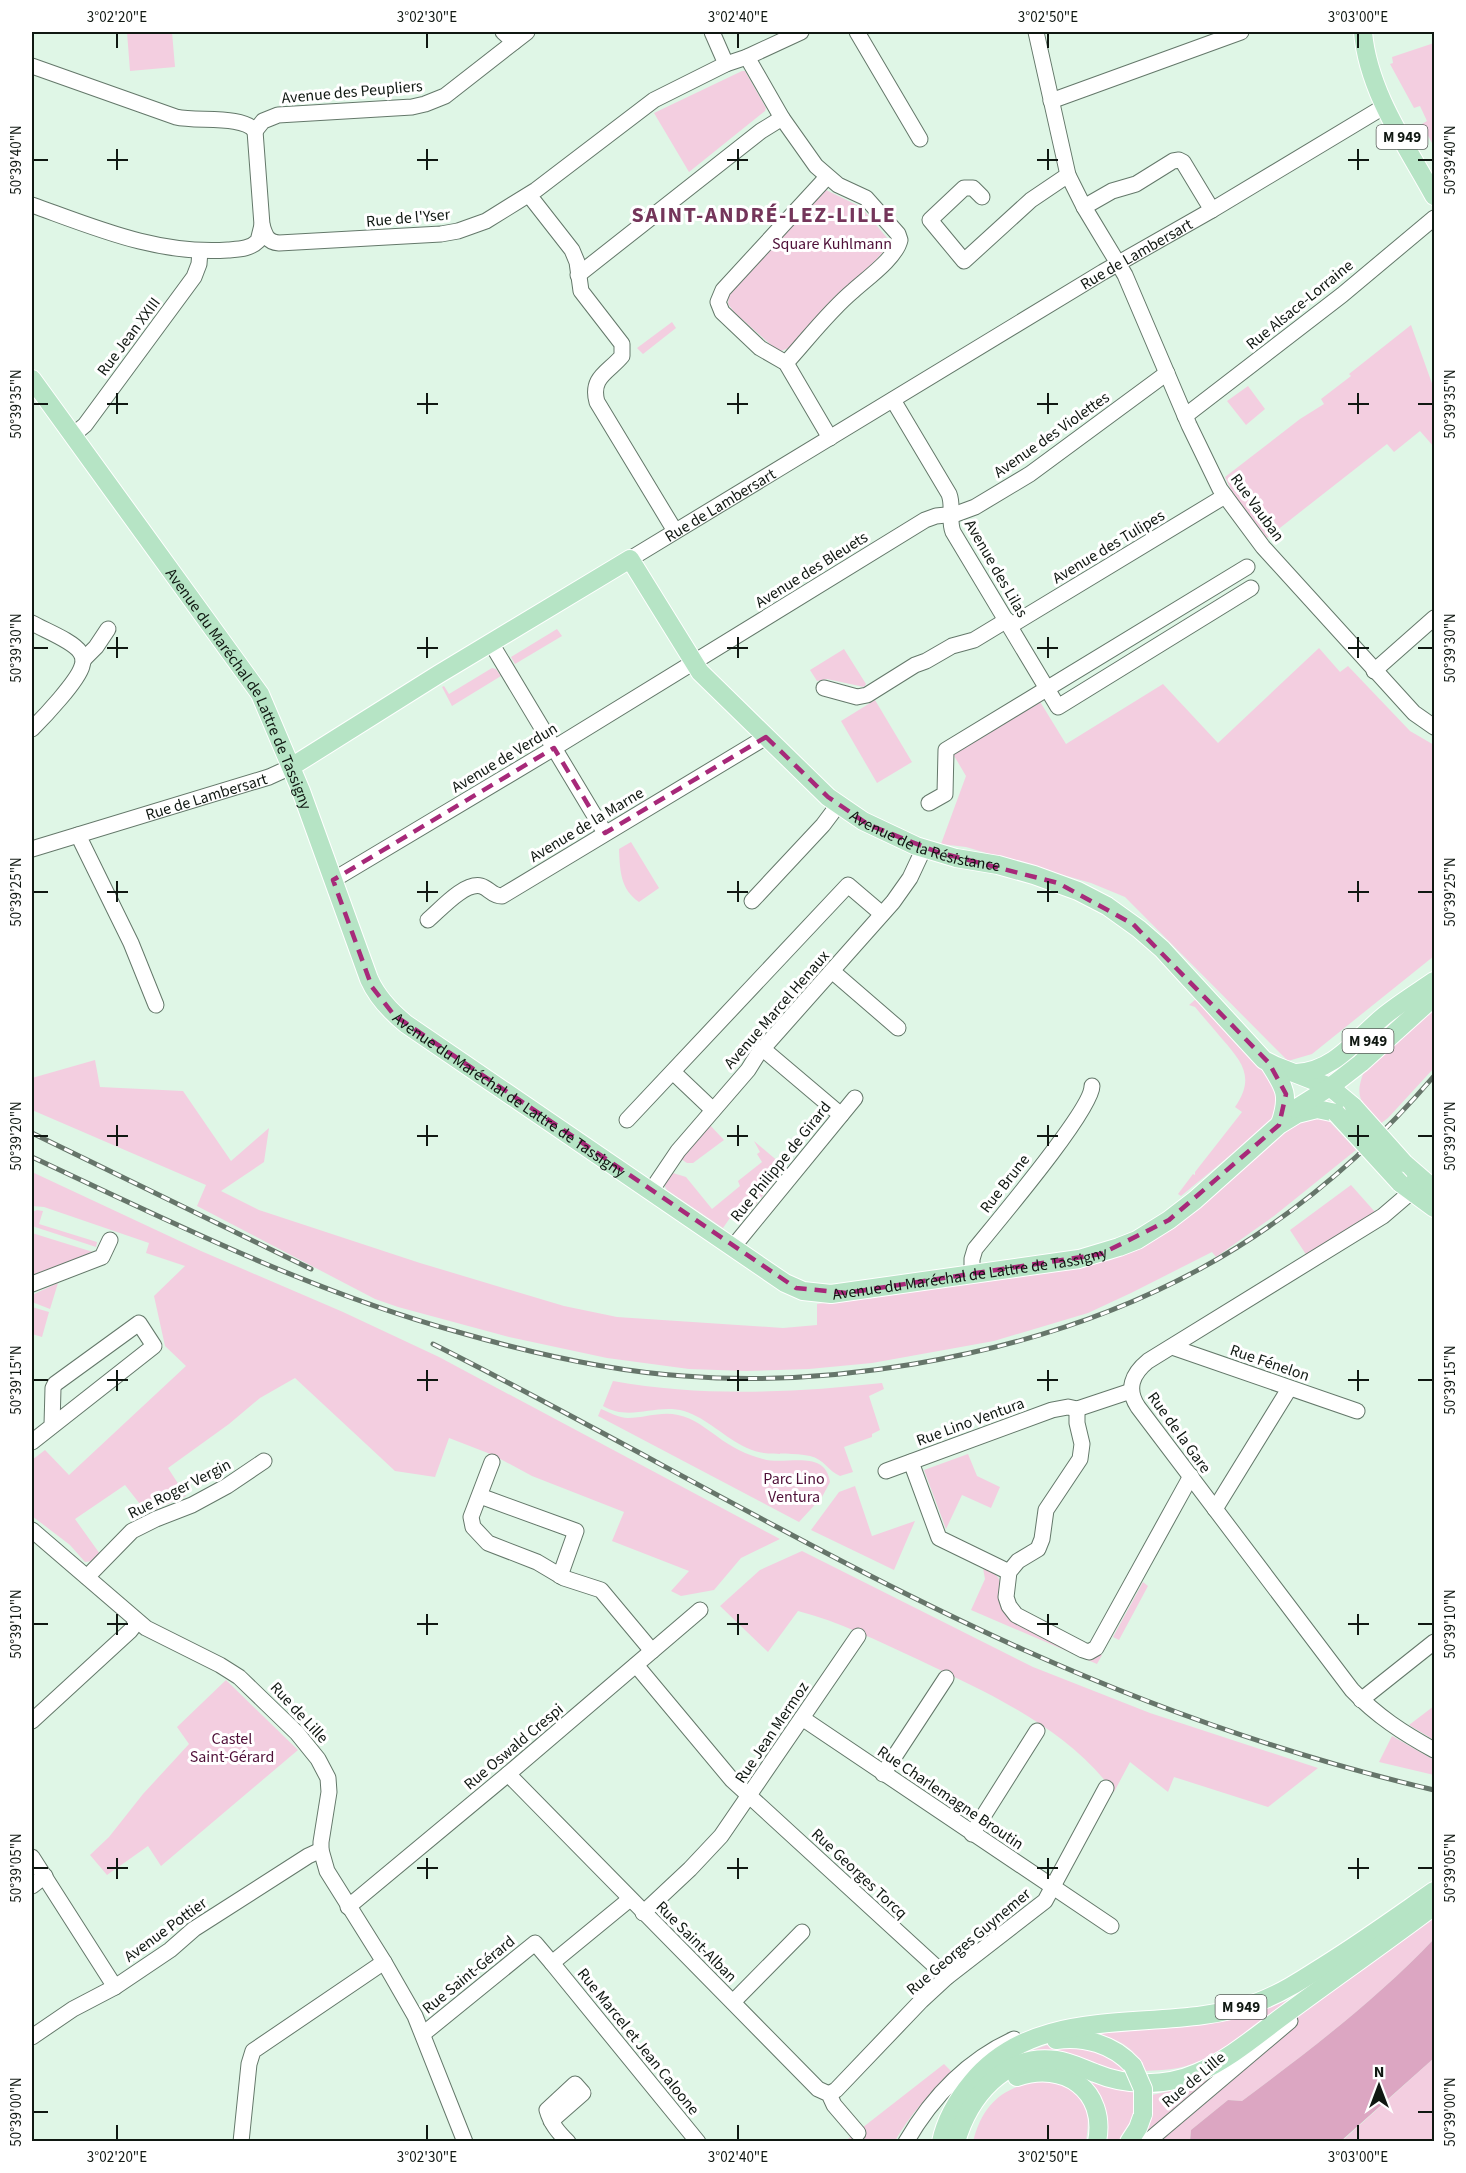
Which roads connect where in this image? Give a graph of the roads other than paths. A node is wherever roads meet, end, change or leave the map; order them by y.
1 (527, 32) edge
2 (712, 32) edge
3 (801, 32) edge
4 (857, 32) edge
5 (1036, 32) edge
6 (1241, 32) edge
7 (1363, 32) edge
8 (508, 37) edge
9 (747, 57) junction
10 (726, 64) junction
11 (32, 66) edge
12 (1051, 101) junction
13 (1385, 105) junction
14 (782, 118) junction
15 (255, 131) junction
16 (920, 139) dead end
17 (1068, 175) junction
18 (827, 177) junction
19 (529, 195) junction
20 (1434, 196) edge
21 (982, 197) dead end
22 (32, 205) edge
23 (1084, 207) junction
24 (1212, 210) junction
25 (1434, 219) edge
26 (262, 225) junction
27 (200, 251) junction
28 (1118, 264) junction
29 (578, 275) junction
30 (786, 363) junction
31 (1167, 373) junction
32 (32, 379) edge
33 (893, 400) junction
34 (1185, 416) junction
35 (73, 435) junction
36 (830, 438) junction
37 (1225, 496) junction
38 (951, 515) junction
39 (675, 531) junction
40 (630, 559) junction
41 (1247, 567) dead end
42 (1251, 588) dead end
43 (1434, 618) edge
44 (32, 623) edge
45 (1008, 623) junction
46 (108, 630) dead end
47 (491, 643) junction
48 (83, 660) junction
49 (693, 662) junction
50 (1374, 671) junction
51 (824, 688) dead end
52 (1047, 689) junction
53 (1434, 727) edge
54 (32, 729) edge
55 (766, 737) junction
56 (554, 748) junction
57 (291, 767) junction
58 (929, 803) dead end
59 (838, 805) junction
60 (605, 833) junction
61 (78, 835) junction
62 (924, 848) junction
63 (32, 849) edge
64 (333, 880) junction
65 (752, 901) dead end
66 (882, 915) junction
67 (428, 920) dead end
68 (832, 971) junction
69 (1434, 982) edge
70 (1434, 997) edge
71 (156, 1005) dead end
72 (898, 1028) dead end
73 (763, 1049) junction
74 (1361, 1063) junction
75 (1269, 1064) junction
76 (673, 1072) junction
77 (1294, 1073) junction
78 (1092, 1086) dead end
79 (1330, 1087) junction
80 (855, 1098) dead end
81 (1354, 1107) junction
82 (713, 1110) junction
83 (1336, 1113) junction
84 (841, 1115) junction
85 (627, 1120) dead end
86 (1279, 1125) junction
87 (1406, 1187) junction
88 (1434, 1189) edge
89 (651, 1191) junction
90 (1434, 1208) edge
91 (110, 1240) dead end
92 (733, 1247) junction
93 (972, 1275) junction
94 (32, 1284) edge
95 (1172, 1347) junction
96 (1289, 1389) junction
97 (1131, 1391) junction
98 (1072, 1408) junction
99 (1357, 1411) dead end
100 (52, 1425) junction
101 (32, 1442) edge
102 (264, 1461) dead end
103 (492, 1462) dead end
104 (911, 1462) junction
105 (886, 1471) dead end
106 (1191, 1476) junction
107 (480, 1496) junction
108 (1215, 1509) junction
109 (33, 1533) edge
110 (1009, 1572) junction
111 (560, 1575) junction
112 (87, 1576) junction
113 (700, 1610) dead end
114 (137, 1622) junction
115 (858, 1636) dead end
116 (1434, 1642) edge
117 (652, 1651) junction
118 (636, 1665) junction
119 (946, 1678) dead end
120 (1361, 1700) junction
121 (802, 1718) junction
122 (32, 1721) edge
123 (1037, 1731) dead end
124 (1434, 1750) edge
125 (508, 1774) junction
126 (883, 1774) junction
127 (1106, 1788) dead end
128 (749, 1796) junction
129 (972, 1834) junction
130 (321, 1851) junction
131 (32, 1857) edge
132 (45, 1876) junction
133 (32, 1886) edge
134 (1054, 1887) junction
135 (1434, 1891) edge
136 (630, 1899) junction
137 (348, 1906) junction
138 (1434, 1906) edge
139 (643, 1913) junction
140 (1111, 1926) dead end
141 (802, 1932) dead end
142 (1399, 1932) junction
143 (535, 1942) joint
144 (384, 1962) junction
145 (552, 1963) junction
146 (947, 1977) junction
147 (114, 1987) junction
148 (733, 2002) junction
149 (1125, 2021) junction
150 (423, 2034) junction
151 (32, 2037) edge
152 (830, 2094) junction
153 (957, 2101) junction
154 (551, 2121) dead end
155 (858, 2133) dead end
156 (959, 2133) edge
157 (241, 2142) edge
158 (465, 2142) edge
159 (568, 2142) edge
160 (698, 2142) edge
161 (906, 2142) edge
162 (941, 2142) edge
163 (1097, 2142) edge
164 (1129, 2142) edge
165 (1147, 2142) edge

1 - 8 street, Avenue des Peupliers
2 - 10 street
3 - 9 street, Rue de l'Yser
4 - 16 street
5 - 12 street, Rue Vauban
6 - 12 street
7 - 13 main road, M 949
8 - 15 street, Avenue des Peupliers
9 - 10 street, Rue de l'Yser
9 - 14 street
10 - 19 street, Rue de l'Yser
11 - 15 street
12 - 17 street, Rue Vauban
13 - 20 main road, M 949
13 - 24 street, Rue de Lambersart
14 - 18 street
14 - 29 street
15 - 26 street
17 - 21 street
17 - 23 street, Rue Vauban
18 - 30 street
18 - 30 street
19 - 26 street, Rue de l'Yser
19 - 29 street
22 - 27 street
23 - 24 street
23 - 28 street, Rue Vauban
24 - 28 street, Rue de Lambersart
25 - 34 street, Rue Alsace-Lorraine
26 - 27 street
27 - 35 street, Rue Jean XXIII
28 - 31 street, Rue Vauban
28 - 33 street, Rue de Lambersart
29 - 39 street
30 - 36 street
31 - 34 street, Rue Vauban
31 - 38 street, Avenue des Violettes
32 - 35 main road, Avenue du Maréchal de Lattre de Tassigny
33 - 36 street, Rue de Lambersart
33 - 38 street, Avenue des Lilas
34 - 37 street, Rue Vauban
35 - 57 main road, Avenue du Maréchal de Lattre de Tassigny
36 - 39 street, Rue de Lambersart
37 - 45 street, Avenue des Tulipes
37 - 50 street, Rue Vauban
38 - 45 street, Avenue des Lilas
38 - 49 street, Avenue des Bleuets
39 - 40 street, Rue de Lambersart
40 - 47 main road, Rue de Lambersart
40 - 49 main road, Avenue de la Résistance
41 - 52 street
42 - 52 street
43 - 50 street
44 - 48 street
45 - 51 street, Avenue des Tulipes
45 - 52 street, Avenue des Lilas
46 - 48 street
47 - 56 street
47 - 57 main road, Rue de Lambersart
48 - 54 street
49 - 55 main road, Avenue de la Résistance
49 - 56 street, Avenue de Verdun
50 - 53 street, Rue Vauban
52 - 58 street
55 - 59 main road, Avenue de la Résistance
55 - 60 street, Avenue de la Marne
56 - 60 street
56 - 64 street, Avenue de Verdun
57 - 61 street, Rue de Lambersart
57 - 64 main road, Avenue du Maréchal de Lattre de Tassigny
59 - 62 main road, Avenue de la Résistance
59 - 65 street
60 - 67 street, Avenue de la Marne
61 - 63 street, Rue de Lambersart
61 - 71 street
62 - 66 street, Avenue Marcel Henaux
62 - 75 main road, Avenue de la Résistance
64 - 89 main road, Avenue du Maréchal de Lattre de Tassigny
66 - 68 street, Avenue Marcel Henaux
66 - 76 street
68 - 72 street
68 - 73 street, Avenue Marcel Henaux
69 - 77 main road, M 949
69 - 79 main road, M 949
70 - 74 main road, M 949
73 - 82 street, Avenue Marcel Henaux
73 - 84 street
74 - 79 main road, M 949
74 - 81 main road, M 949
75 - 77 main road, Avenue de la Résistance
75 - 86 main road, Avenue de la Résistance
76 - 82 street
76 - 85 street
77 - 79 main road, Avenue de la Résistance
78 - 93 street, Rue Brune
79 - 81 main road, Avenue de la Résistance
79 - 83 main road
79 - 86 main road, Avenue du Maréchal de Lattre de Tassigny
80 - 84 street, Rue Philippe de Girard
81 - 88 main road, Avenue de la Résistance, bridge
82 - 89 street, Avenue Marcel Henaux
83 - 86 main road, Avenue du Maréchal de Lattre de Tassigny
83 - 87 main road, bridge
84 - 92 street, Rue Philippe de Girard
86 - 93 main road, Avenue du Maréchal de Lattre de Tassigny
87 - 90 main road
87 - 95 street, Rue de la Gare
89 - 92 main road, Avenue du Maréchal de Lattre de Tassigny
91 - 94 street
92 - 93 main road, Avenue du Maréchal de Lattre de Tassigny
95 - 96 street, Rue Fénelon
95 - 97 street, Rue de la Gare
96 - 99 street, Rue Fénelon
96 - 108 street
97 - 98 street, Rue Lino Ventura
97 - 106 street, Rue de la Gare
98 - 104 street, Rue Lino Ventura
98 - 110 street
100 - 100 street
100 - 101 street
102 - 112 street, Rue Roger Vergin
103 - 107 street
104 - 105 street, Rue Lino Ventura
104 - 110 street
106 - 108 street, Rue de la Gare
106 - 110 street
107 - 111 street
107 - 111 street
108 - 120 street, Rue de la Gare
109 - 112 street, Rue de Lille
111 - 117 street
112 - 114 street, Rue de Lille
113 - 117 street, Rue Oswald Crespi
114 - 122 street
114 - 130 street, Rue de Lille
115 - 121 street, Rue Jean Mermoz
116 - 120 street
117 - 118 street, Rue Oswald Crespi
118 - 125 street, Rue Oswald Crespi
118 - 128 street, Rue Georges Torcq
119 - 126 street
120 - 124 street, Rue de la Gare
121 - 126 street, Rue Charlemagne Broutin
121 - 128 street, Rue Jean Mermoz
123 - 129 street
125 - 136 street, Rue Saint-Alban
125 - 137 street, Rue Oswald Crespi
126 - 129 street, Rue Charlemagne Broutin
127 - 134 street, Rue Georges Guynemer
128 - 139 street, Rue Jean Mermoz
128 - 146 street, Rue Georges Torcq
129 - 134 street, Rue Charlemagne Broutin
130 - 137 street, Rue de Lille
130 - 147 street, Avenue Pottier
131 - 132 street
132 - 133 street
132 - 147 street
134 - 140 street, Rue Charlemagne Broutin
134 - 146 street, Rue Georges Guynemer
135 - 149 main road, M 949
136 - 139 street, Rue Saint-Alban
136 - 145 street
137 - 144 street, Rue de Lille
138 - 142 main road
139 - 148 street, Rue Saint-Alban
141 - 148 street
142 - 156 main road
142 - 165 street, Rue de Lille
143 - 145 street, Rue Marcel et Jean Caloone
143 - 150 street, Rue Saint-Gérard
144 - 150 street, Rue de Lille
144 - 157 street
145 - 160 street, Rue Marcel et Jean Caloone
146 - 152 street, Rue Georges Guynemer
147 - 151 street, Avenue Pottier
148 - 152 street, Rue Saint-Alban
149 - 153 main road, M 949
149 - 161 street
150 - 158 street, Rue de Lille
152 - 155 street, Rue Saint-Alban
153 - 162 main road, M 949
153 - 164 main road, bridge
154 - 159 street
156 - 163 main road

